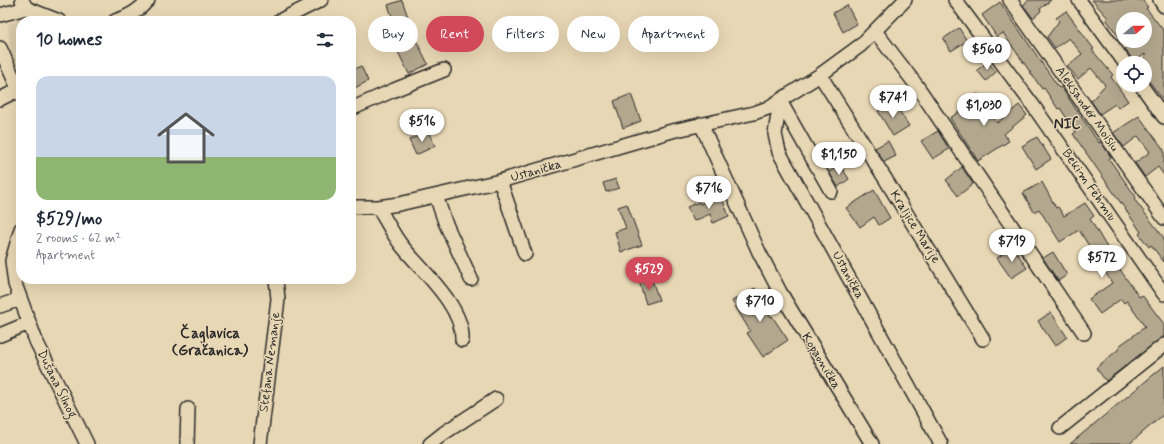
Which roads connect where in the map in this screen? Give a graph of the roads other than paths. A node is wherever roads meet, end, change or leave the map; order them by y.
1 (148, 0) edge
2 (321, 0) edge
3 (905, 0) edge
4 (955, 0) edge
5 (1010, 0) edge
6 (1080, 0) edge
7 (1160, 0) edge
8 (24, 4) edge
9 (890, 5) edge
10 (1164, 6) edge
11 (0, 15) edge
12 (49, 16) edge
13 (129, 16) edge
14 (289, 16) edge
15 (875, 31) junction
16 (1, 55) edge
17 (1120, 56) edge
18 (444, 70) dead end
19 (820, 75) junction
20 (16, 85) edge
21 (1146, 92) edge
22 (16, 94) edge
23 (0, 99) edge
24 (782, 99) junction
25 (356, 107) edge
26 (1164, 117) edge
27 (701, 124) junction
28 (820, 159) dead end
29 (500, 181) junction
30 (831, 190) dead end
31 (436, 196) junction
32 (356, 207) edge
33 (378, 207) junction
34 (1164, 218) edge
35 (16, 247) edge
36 (525, 254) dead end
37 (471, 279) dead end
38 (276, 284) edge
39 (1164, 294) edge
40 (20, 300) junction
41 (0, 306) edge
42 (29, 323) junction
43 (1084, 333) dead end
44 (0, 335) edge
45 (983, 339) dead end
46 (462, 340) dead end
47 (1164, 345) edge
48 (496, 399) dead end
49 (188, 409) dead end
50 (1060, 428) dead end
51 (86, 444) edge
52 (187, 444) edge
53 (260, 444) edge
54 (430, 444) edge
55 (872, 444) edge
56 (941, 444) edge

1 - 13 street
2 - 14 street
3 - 9 street, Ustanička
4 - 39 street, Bekim Fehmiu
5 - 34 street, Aleksandër Moisiu
6 - 17 street
7 - 10 street
8 - 11 street
8 - 12 street
9 - 15 street, Ustanička
15 - 19 street, Ustanička
15 - 43 street
16 - 20 street
18 - 25 street
19 - 24 street, Ustanička
19 - 45 street, Kraljice Marije
21 - 26 street
22 - 23 street
24 - 27 street, Ustanička
24 - 28 street
24 - 30 street
24 - 56 street, Ustanička
27 - 29 street, Ustanička
27 - 55 street, Kopaonička
29 - 31 street, Ustanička
29 - 36 street, Ustanička
31 - 33 street, Ustanička
31 - 37 street
32 - 33 street, Ustanička
33 - 46 street
35 - 40 street, Dušana Silnog
38 - 53 street, Stefana Nemanje
40 - 41 street
40 - 42 street, Dušana Silnog
42 - 44 street
42 - 51 street, Dušana Silnog
47 - 50 street
48 - 54 street
49 - 52 street

